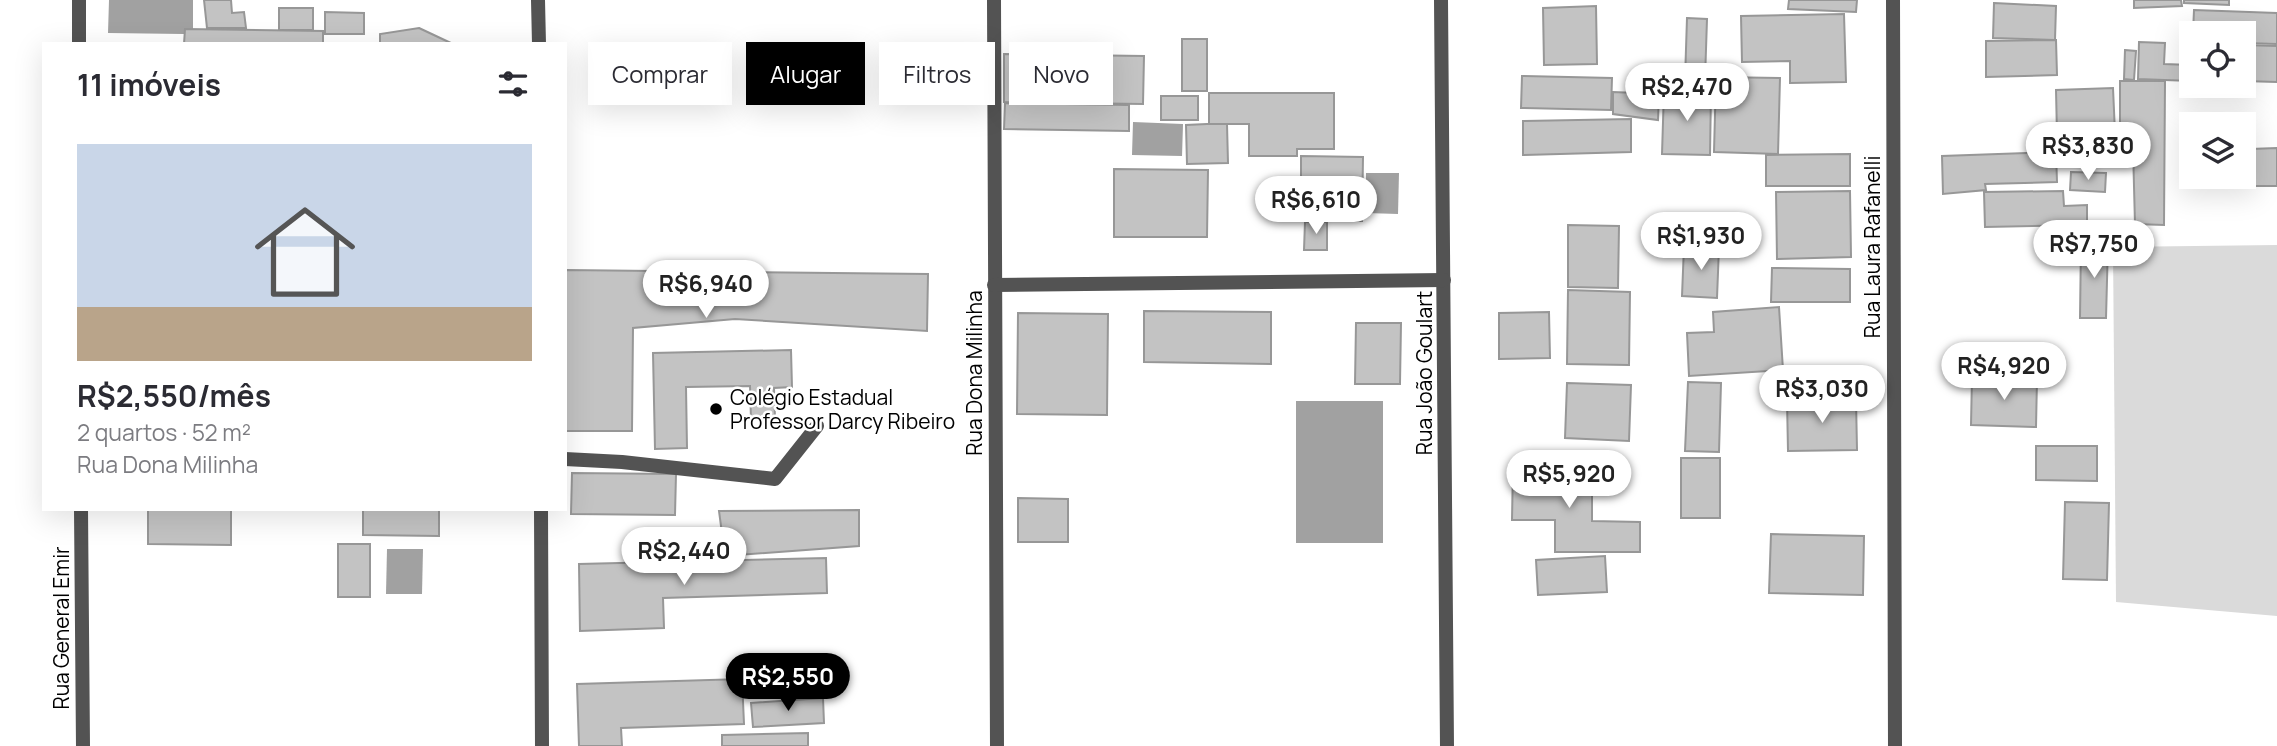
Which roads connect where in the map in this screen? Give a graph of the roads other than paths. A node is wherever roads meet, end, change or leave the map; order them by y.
1 (79, 0) edge
2 (538, 0) edge
3 (994, 0) edge
4 (1441, 0) edge
5 (1892, 0) edge
6 (79, 42) edge
7 (539, 42) edge
8 (1444, 280) junction
9 (994, 285) junction
10 (817, 426) dead end
11 (567, 459) edge
12 (81, 511) edge
13 (541, 511) edge
14 (83, 746) edge
15 (542, 746) edge
16 (998, 746) edge
17 (1447, 746) edge
18 (1895, 746) edge

1 - 6 street
2 - 7 street
3 - 9 street, Rua Dona Milinha
4 - 8 street, Rua João Goulart
5 - 18 street, Rua Laura Rafanelli
8 - 9 street
8 - 17 street, Rua João Goulart
9 - 16 street, Rua Dona Milinha
10 - 11 street
12 - 14 street, Rua General Emir
13 - 15 street

